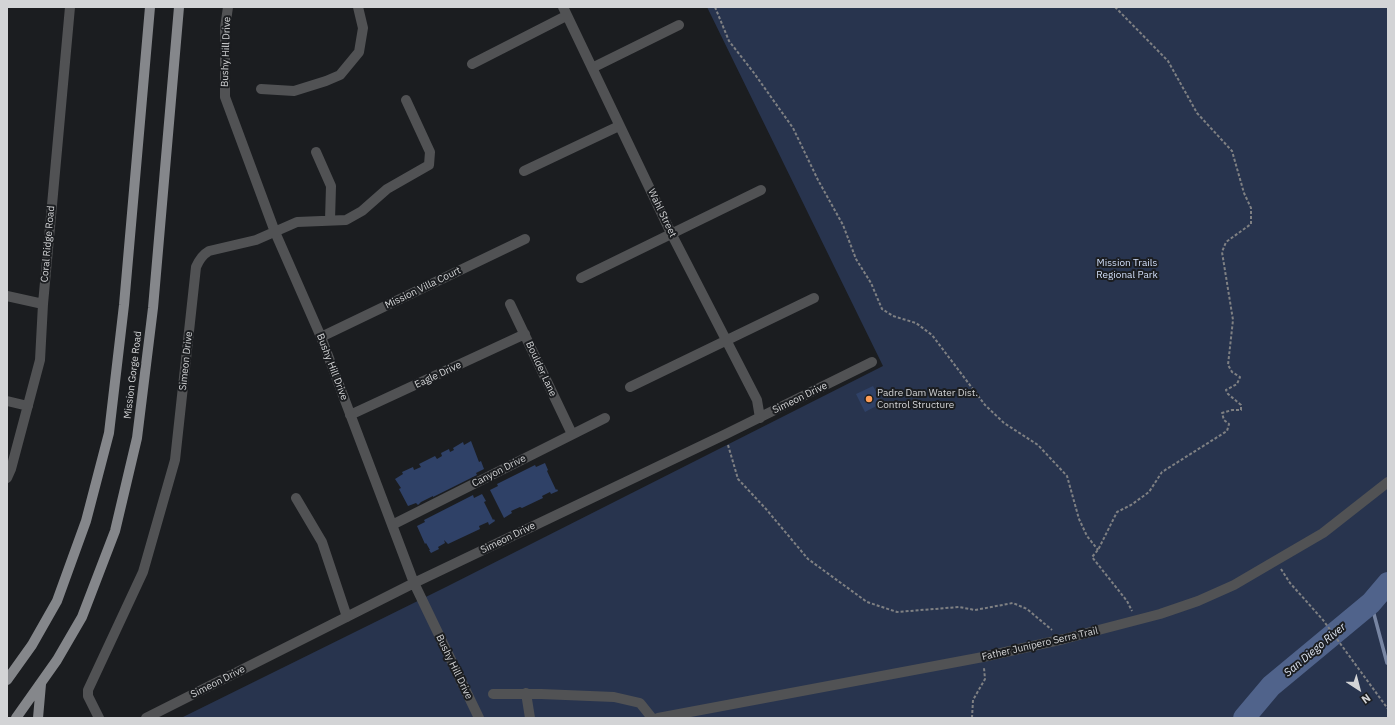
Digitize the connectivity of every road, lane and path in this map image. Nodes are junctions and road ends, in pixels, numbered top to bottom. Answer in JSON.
{"nodes":[{"id":1,"x":70,"y":7,"type":"edge"},
{"id":2,"x":150,"y":7,"type":"edge"},
{"id":3,"x":179,"y":7,"type":"edge"},
{"id":4,"x":228,"y":7,"type":"edge"},
{"id":5,"x":358,"y":7,"type":"edge"},
{"id":6,"x":715,"y":7,"type":"edge"},
{"id":7,"x":1115,"y":7,"type":"edge"},
{"id":8,"x":565,"y":11,"type":"edge"},
{"id":9,"x":679,"y":25,"type":"dead end"},
{"id":10,"x":472,"y":64,"type":"dead end"},
{"id":11,"x":592,"y":68,"type":"junction"},
{"id":12,"x":261,"y":89,"type":"dead end"},
{"id":13,"x":406,"y":100,"type":"dead end"},
{"id":14,"x":619,"y":126,"type":"junction"},
{"id":15,"x":316,"y":152,"type":"dead end"},
{"id":16,"x":524,"y":171,"type":"dead end"},
{"id":17,"x":761,"y":190,"type":"dead end"},
{"id":18,"x":330,"y":220,"type":"junction"},
{"id":19,"x":275,"y":232,"type":"junction"},
{"id":20,"x":671,"y":233,"type":"junction"},
{"id":21,"x":525,"y":238,"type":"dead end"},
{"id":22,"x":581,"y":278,"type":"dead end"},
{"id":23,"x":7,"y":296,"type":"edge"},
{"id":24,"x":814,"y":298,"type":"dead end"},
{"id":25,"x":43,"y":304,"type":"junction"},
{"id":26,"x":510,"y":304,"type":"dead end"},
{"id":27,"x":524,"y":334,"type":"junction"},
{"id":28,"x":321,"y":337,"type":"junction"},
{"id":29,"x":727,"y":340,"type":"junction"},
{"id":30,"x":872,"y":362,"type":"dead end"},
{"id":31,"x":630,"y":387,"type":"dead end"},
{"id":32,"x":7,"y":401,"type":"edge"},
{"id":33,"x":28,"y":406,"type":"junction"},
{"id":34,"x":350,"y":415,"type":"junction"},
{"id":35,"x":605,"y":418,"type":"dead end"},
{"id":36,"x":760,"y":418,"type":"junction"},
{"id":37,"x":572,"y":434,"type":"junction"},
{"id":38,"x":726,"y":434,"type":"junction"},
{"id":39,"x":7,"y":478,"type":"edge"},
{"id":40,"x":1388,"y":482,"type":"edge"},
{"id":41,"x":296,"y":498,"type":"dead end"},
{"id":42,"x":392,"y":525,"type":"junction"},
{"id":43,"x":1098,"y":550,"type":"junction"},
{"id":44,"x":1275,"y":561,"type":"junction"},
{"id":45,"x":414,"y":583,"type":"junction"},
{"id":46,"x":347,"y":617,"type":"junction"},
{"id":47,"x":1137,"y":621,"type":"junction"},
{"id":48,"x":1064,"y":639,"type":"junction"},
{"id":49,"x":983,"y":657,"type":"junction"},
{"id":50,"x":7,"y":680,"type":"edge"},
{"id":51,"x":41,"y":684,"type":"junction"},
{"id":52,"x":526,"y":693,"type":"junction"},
{"id":53,"x":493,"y":694,"type":"dead end"},
{"id":54,"x":1388,"y":710,"type":"edge"},
{"id":55,"x":16,"y":718,"type":"edge"},
{"id":56,"x":38,"y":718,"type":"edge"},
{"id":57,"x":99,"y":718,"type":"edge"},
{"id":58,"x":146,"y":718,"type":"edge"},
{"id":59,"x":479,"y":718,"type":"edge"},
{"id":60,"x":530,"y":718,"type":"edge"},
{"id":61,"x":652,"y":718,"type":"edge"},
{"id":62,"x":658,"y":718,"type":"edge"},
{"id":63,"x":972,"y":718,"type":"edge"}],
"edges":[{"from":1,"to":25,"type":"street","name":"Coral Ridge Road"},
{"from":2,"to":50,"type":"main road","name":"Mission Gorge Road"},
{"from":3,"to":51,"type":"main road","name":"Mission Gorge Road"},
{"from":4,"to":19,"type":"street","name":"Bushy Hill Drive"},
{"from":5,"to":12,"type":"street"},
{"from":6,"to":43,"type":"path"},
{"from":7,"to":43,"type":"path"},
{"from":8,"to":10,"type":"street"},
{"from":8,"to":11,"type":"street","name":"Wahl Street"},
{"from":9,"to":11,"type":"street"},
{"from":11,"to":14,"type":"street","name":"Wahl Street"},
{"from":13,"to":18,"type":"street","name":"Simeon Drive"},
{"from":14,"to":16,"type":"street"},
{"from":14,"to":20,"type":"street","name":"Wahl Street"},
{"from":15,"to":18,"type":"street"},
{"from":17,"to":20,"type":"street"},
{"from":18,"to":19,"type":"street","name":"Simeon Drive"},
{"from":19,"to":28,"type":"street","name":"Bushy Hill Drive"},
{"from":19,"to":57,"type":"street","name":"Simeon Drive"},
{"from":20,"to":22,"type":"street"},
{"from":20,"to":29,"type":"street","name":"Wahl Street"},
{"from":21,"to":28,"type":"street","name":"Mission Villa Court"},
{"from":23,"to":25,"type":"street"},
{"from":24,"to":29,"type":"street"},
{"from":25,"to":33,"type":"street","name":"Coral Ridge Road"},
{"from":26,"to":27,"type":"street","name":"Boulder Lane"},
{"from":27,"to":34,"type":"street","name":"Eagle Drive"},
{"from":27,"to":37,"type":"street","name":"Boulder Lane"},
{"from":28,"to":34,"type":"street","name":"Bushy Hill Drive"},
{"from":29,"to":31,"type":"street"},
{"from":29,"to":36,"type":"street","name":"Wahl Street"},
{"from":30,"to":36,"type":"street","name":"Simeon Drive"},
{"from":32,"to":33,"type":"street"},
{"from":33,"to":39,"type":"street","name":"Coral Ridge Road"},
{"from":34,"to":42,"type":"street","name":"Bushy Hill Drive"},
{"from":35,"to":37,"type":"street","name":"Canyon Drive"},
{"from":36,"to":38,"type":"street","name":"Simeon Drive"},
{"from":37,"to":42,"type":"street","name":"Canyon Drive"},
{"from":38,"to":45,"type":"street","name":"Simeon Drive"},
{"from":38,"to":48,"type":"path"},
{"from":40,"to":44,"type":"street","name":"Father Junipero Serra Trail"},
{"from":41,"to":46,"type":"street"},
{"from":42,"to":45,"type":"street","name":"Bushy Hill Drive"},
{"from":43,"to":47,"type":"path"},
{"from":44,"to":47,"type":"street","name":"Father Junipero Serra Trail"},
{"from":44,"to":54,"type":"path"},
{"from":45,"to":46,"type":"street","name":"Simeon Drive"},
{"from":45,"to":59,"type":"street","name":"Bushy Hill Drive"},
{"from":46,"to":58,"type":"street","name":"Simeon Drive"},
{"from":47,"to":48,"type":"street","name":"Father Junipero Serra Trail"},
{"from":48,"to":49,"type":"street","name":"Father Junipero Serra Trail"},
{"from":49,"to":62,"type":"street","name":"Father Junipero Serra Trail"},
{"from":49,"to":63,"type":"path"},
{"from":51,"to":55,"type":"main road","name":"Mission Gorge Road"},
{"from":51,"to":56,"type":"main road"},
{"from":52,"to":53,"type":"street"},
{"from":52,"to":60,"type":"street"},
{"from":52,"to":61,"type":"street"}]}
